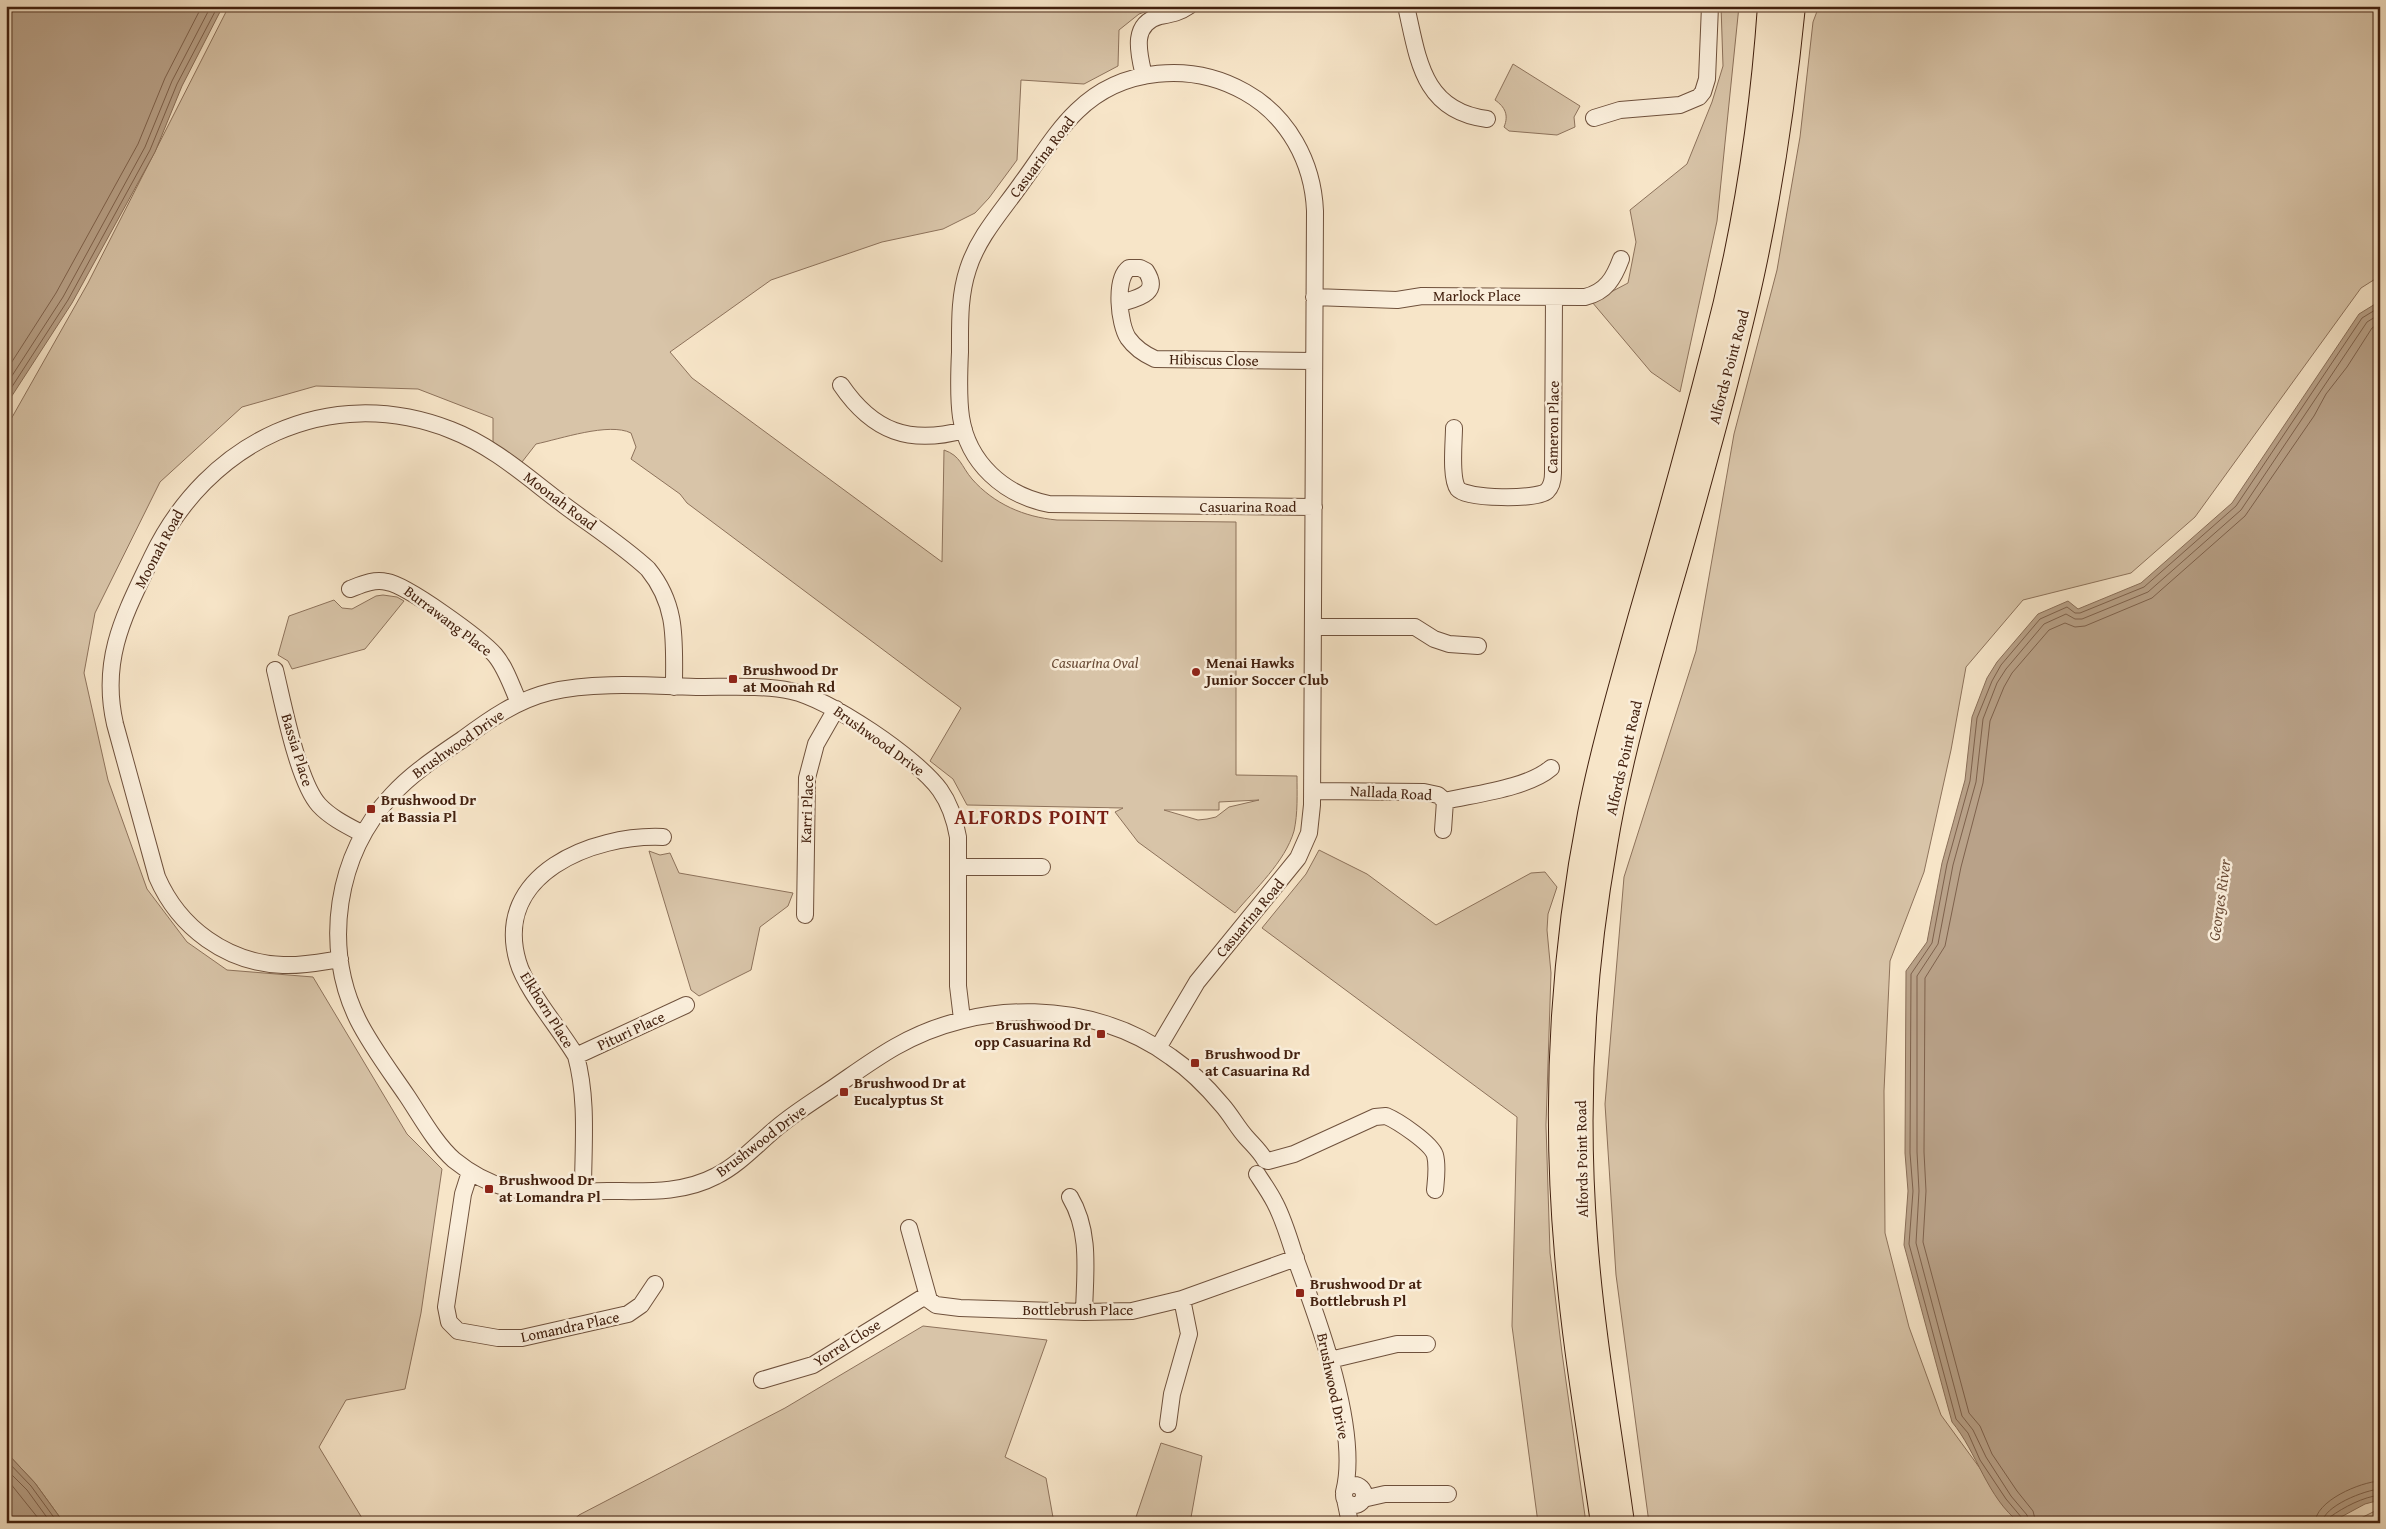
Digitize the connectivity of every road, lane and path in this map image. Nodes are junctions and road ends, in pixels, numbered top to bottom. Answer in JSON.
{"nodes":[{"id":1,"x":1189,"y":6,"type":"edge"},
{"id":2,"x":1406,"y":6,"type":"edge"},
{"id":3,"x":1710,"y":6,"type":"edge"},
{"id":4,"x":1770,"y":6,"type":"edge"},
{"id":5,"x":1793,"y":6,"type":"edge"},
{"id":6,"x":1144,"y":76,"type":"junction"},
{"id":7,"x":1487,"y":118,"type":"dead end"},
{"id":8,"x":1594,"y":118,"type":"dead end"},
{"id":9,"x":1620,"y":259,"type":"dead end"},
{"id":10,"x":1314,"y":297,"type":"junction"},
{"id":11,"x":1554,"y":297,"type":"junction"},
{"id":12,"x":1121,"y":303,"type":"dead end"},
{"id":13,"x":1314,"y":361,"type":"junction"},
{"id":14,"x":841,"y":385,"type":"dead end"},
{"id":15,"x":1454,"y":428,"type":"dead end"},
{"id":16,"x":964,"y":430,"type":"junction"},
{"id":17,"x":1314,"y":508,"type":"junction"},
{"id":18,"x":350,"y":589,"type":"dead end"},
{"id":19,"x":1313,"y":626,"type":"junction"},
{"id":20,"x":1478,"y":646,"type":"dead end"},
{"id":21,"x":275,"y":670,"type":"dead end"},
{"id":22,"x":674,"y":687,"type":"junction"},
{"id":23,"x":519,"y":703,"type":"junction"},
{"id":24,"x":836,"y":708,"type":"junction"},
{"id":25,"x":1551,"y":768,"type":"dead end"},
{"id":26,"x":1312,"y":791,"type":"junction"},
{"id":27,"x":1445,"y":801,"type":"junction"},
{"id":28,"x":1443,"y":830,"type":"dead end"},
{"id":29,"x":363,"y":834,"type":"junction"},
{"id":30,"x":662,"y":837,"type":"dead end"},
{"id":31,"x":959,"y":867,"type":"junction"},
{"id":32,"x":1042,"y":867,"type":"dead end"},
{"id":33,"x":805,"y":915,"type":"dead end"},
{"id":34,"x":340,"y":959,"type":"junction"},
{"id":35,"x":686,"y":1005,"type":"dead end"},
{"id":36,"x":962,"y":1019,"type":"junction"},
{"id":37,"x":1158,"y":1048,"type":"junction"},
{"id":38,"x":576,"y":1056,"type":"junction"},
{"id":39,"x":1265,"y":1167,"type":"junction"},
{"id":40,"x":470,"y":1172,"type":"junction"},
{"id":41,"x":1435,"y":1190,"type":"dead end"},
{"id":42,"x":583,"y":1191,"type":"junction"},
{"id":43,"x":1070,"y":1197,"type":"dead end"},
{"id":44,"x":909,"y":1228,"type":"dead end"},
{"id":45,"x":1296,"y":1258,"type":"junction"},
{"id":46,"x":655,"y":1284,"type":"dead end"},
{"id":47,"x":927,"y":1295,"type":"junction"},
{"id":48,"x":1182,"y":1299,"type":"junction"},
{"id":49,"x":1084,"y":1312,"type":"junction"},
{"id":50,"x":1427,"y":1344,"type":"dead end"},
{"id":51,"x":1330,"y":1360,"type":"junction"},
{"id":52,"x":762,"y":1380,"type":"dead end"},
{"id":53,"x":1168,"y":1424,"type":"dead end"},
{"id":54,"x":1448,"y":1494,"type":"dead end"},
{"id":55,"x":1355,"y":1495,"type":"junction"},
{"id":56,"x":1350,"y":1523,"type":"edge"},
{"id":57,"x":1354,"y":1523,"type":"edge"},
{"id":58,"x":1603,"y":1523,"type":"edge"},
{"id":59,"x":1622,"y":1523,"type":"edge"}],
"edges":[{"from":1,"to":6,"type":"street"},
{"from":2,"to":7,"type":"street"},
{"from":3,"to":8,"type":"street"},
{"from":4,"to":58,"type":"highway","name":"Alfords Point Road"},
{"from":5,"to":59,"type":"highway","name":"Alfords Point Road"},
{"from":6,"to":10,"type":"street","name":"Casuarina Road"},
{"from":6,"to":16,"type":"street","name":"Casuarina Road"},
{"from":9,"to":11,"type":"street","name":"Marlock Place"},
{"from":10,"to":11,"type":"street","name":"Marlock Place"},
{"from":10,"to":13,"type":"street","name":"Casuarina Road"},
{"from":11,"to":15,"type":"street","name":"Cameron Place"},
{"from":12,"to":13,"type":"street","name":"Hibiscus Close"},
{"from":13,"to":17,"type":"street","name":"Casuarina Road"},
{"from":14,"to":16,"type":"street"},
{"from":16,"to":17,"type":"street","name":"Casuarina Road"},
{"from":17,"to":19,"type":"street","name":"Casuarina Road"},
{"from":18,"to":23,"type":"street","name":"Burrawang Place"},
{"from":19,"to":20,"type":"street"},
{"from":19,"to":26,"type":"street","name":"Casuarina Road"},
{"from":21,"to":29,"type":"street","name":"Bassia Place"},
{"from":22,"to":23,"type":"street","name":"Brushwood Drive"},
{"from":22,"to":24,"type":"street","name":"Brushwood Drive"},
{"from":22,"to":34,"type":"street","name":"Moonah Road"},
{"from":23,"to":29,"type":"street","name":"Brushwood Drive"},
{"from":24,"to":31,"type":"street","name":"Brushwood Drive"},
{"from":24,"to":33,"type":"street","name":"Karri Place"},
{"from":25,"to":27,"type":"street","name":"Nallada Road"},
{"from":26,"to":27,"type":"street","name":"Nallada Road"},
{"from":26,"to":37,"type":"street","name":"Casuarina Road"},
{"from":27,"to":28,"type":"street"},
{"from":29,"to":34,"type":"street","name":"Brushwood Drive"},
{"from":30,"to":38,"type":"street","name":"Elkhorn Place"},
{"from":31,"to":32,"type":"street"},
{"from":31,"to":36,"type":"street","name":"Brushwood Drive"},
{"from":34,"to":40,"type":"street","name":"Brushwood Drive"},
{"from":35,"to":38,"type":"street","name":"Pituri Place"},
{"from":36,"to":37,"type":"street","name":"Brushwood Drive"},
{"from":36,"to":42,"type":"street","name":"Brushwood Drive"},
{"from":37,"to":39,"type":"street","name":"Brushwood Drive"},
{"from":38,"to":42,"type":"street","name":"Elkhorn Place"},
{"from":39,"to":41,"type":"street"},
{"from":39,"to":45,"type":"street","name":"Brushwood Drive"},
{"from":40,"to":42,"type":"street","name":"Brushwood Drive"},
{"from":40,"to":46,"type":"street","name":"Lomandra Place"},
{"from":43,"to":49,"type":"street"},
{"from":44,"to":47,"type":"street"},
{"from":45,"to":48,"type":"street","name":"Bottlebrush Place"},
{"from":45,"to":51,"type":"street","name":"Brushwood Drive"},
{"from":47,"to":49,"type":"street","name":"Bottlebrush Place"},
{"from":47,"to":52,"type":"street","name":"Yorrel Close"},
{"from":48,"to":49,"type":"street","name":"Bottlebrush Place"},
{"from":48,"to":53,"type":"street"},
{"from":50,"to":51,"type":"street"},
{"from":51,"to":55,"type":"street","name":"Brushwood Drive"},
{"from":54,"to":55,"type":"street"},
{"from":55,"to":56,"type":"street","name":"Brushwood Drive"},
{"from":55,"to":57,"type":"street","name":"Brushwood Drive"}]}
